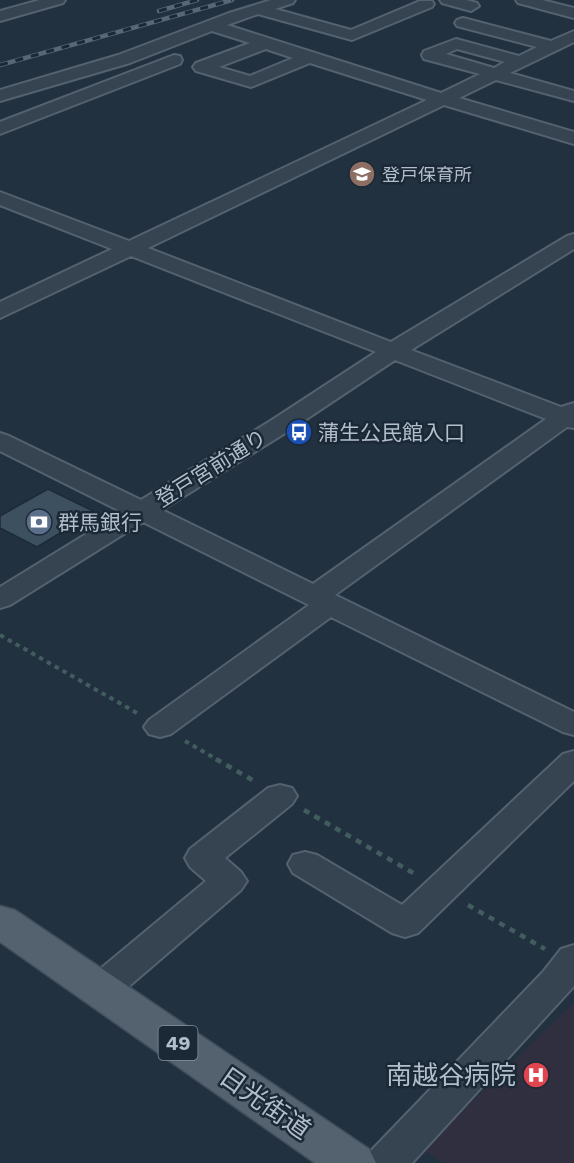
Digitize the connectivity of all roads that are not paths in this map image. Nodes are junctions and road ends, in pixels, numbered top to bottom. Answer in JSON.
{"nodes":[{"id":1,"x":57,"y":0,"type":"edge"},
{"id":2,"x":287,"y":0,"type":"edge"},
{"id":3,"x":448,"y":0,"type":"edge"},
{"id":4,"x":524,"y":0,"type":"edge"},
{"id":5,"x":426,"y":4,"type":"dead end"},
{"id":6,"x":471,"y":6,"type":"dead end"},
{"id":7,"x":257,"y":9,"type":"junction"},
{"id":8,"x":574,"y":13,"type":"edge"},
{"id":9,"x":0,"y":15,"type":"edge"},
{"id":10,"x":463,"y":23,"type":"dead end"},
{"id":11,"x":211,"y":25,"type":"junction"},
{"id":12,"x":552,"y":26,"type":"dead end"},
{"id":13,"x":241,"y":34,"type":"junction"},
{"id":14,"x":574,"y":34,"type":"edge"},
{"id":15,"x":266,"y":43,"type":"junction"},
{"id":16,"x":552,"y":46,"type":"junction"},
{"id":17,"x":310,"y":57,"type":"junction"},
{"id":18,"x":520,"y":61,"type":"junction"},
{"id":19,"x":495,"y":74,"type":"junction"},
{"id":20,"x":0,"y":96,"type":"edge"},
{"id":21,"x":574,"y":96,"type":"edge"},
{"id":22,"x":441,"y":99,"type":"junction"},
{"id":23,"x":0,"y":128,"type":"edge"},
{"id":24,"x":574,"y":138,"type":"edge"},
{"id":25,"x":0,"y":198,"type":"edge"},
{"id":26,"x":574,"y":240,"type":"edge"},
{"id":27,"x":130,"y":249,"type":"junction"},
{"id":28,"x":0,"y":311,"type":"edge"},
{"id":29,"x":393,"y":351,"type":"junction"},
{"id":30,"x":571,"y":416,"type":"edge"},
{"id":31,"x":0,"y":441,"type":"edge"},
{"id":32,"x":141,"y":512,"type":"junction"},
{"id":33,"x":0,"y":599,"type":"edge"},
{"id":34,"x":323,"y":600,"type":"junction"},
{"id":35,"x":574,"y":725,"type":"edge"},
{"id":36,"x":160,"y":727,"type":"dead end"},
{"id":37,"x":574,"y":762,"type":"edge"},
{"id":38,"x":280,"y":796,"type":"dead end"},
{"id":39,"x":305,"y":864,"type":"dead end"},
{"id":40,"x":1,"y":924,"type":"edge"},
{"id":41,"x":574,"y":959,"type":"edge"},
{"id":42,"x":100,"y":990,"type":"junction"},
{"id":43,"x":352,"y":1163,"type":"edge"},
{"id":44,"x":386,"y":1163,"type":"edge"}],
"edges":[{"from":1,"to":9,"type":"street"},
{"from":2,"to":7,"type":"street"},
{"from":3,"to":6,"type":"street"},
{"from":4,"to":8,"type":"street"},
{"from":5,"to":7,"type":"street"},
{"from":7,"to":11,"type":"street"},
{"from":10,"to":16,"type":"street"},
{"from":11,"to":13,"type":"street"},
{"from":11,"to":20,"type":"street"},
{"from":12,"to":14,"type":"street"},
{"from":13,"to":15,"type":"street"},
{"from":13,"to":23,"type":"street"},
{"from":14,"to":16,"type":"street"},
{"from":15,"to":17,"type":"street"},
{"from":15,"to":17,"type":"street"},
{"from":16,"to":18,"type":"street"},
{"from":17,"to":22,"type":"street"},
{"from":18,"to":19,"type":"street"},
{"from":18,"to":19,"type":"street"},
{"from":19,"to":21,"type":"street"},
{"from":19,"to":22,"type":"street"},
{"from":22,"to":24,"type":"street"},
{"from":22,"to":27,"type":"street"},
{"from":25,"to":27,"type":"street"},
{"from":26,"to":29,"type":"street","name":"登戸宮前通り"},
{"from":27,"to":28,"type":"street"},
{"from":27,"to":29,"type":"street"},
{"from":29,"to":30,"type":"street"},
{"from":29,"to":32,"type":"street","name":"登戸宮前通り"},
{"from":30,"to":34,"type":"street"},
{"from":31,"to":32,"type":"street"},
{"from":32,"to":33,"type":"street","name":"登戸宮前通り"},
{"from":32,"to":34,"type":"street"},
{"from":34,"to":35,"type":"street"},
{"from":34,"to":36,"type":"street"},
{"from":37,"to":39,"type":"street"},
{"from":38,"to":42,"type":"street"},
{"from":40,"to":42,"type":"main road","name":"日光街道","number":"49"},
{"from":41,"to":44,"type":"street"},
{"from":42,"to":43,"type":"main road","name":"日光街道","number":"49"}]}
